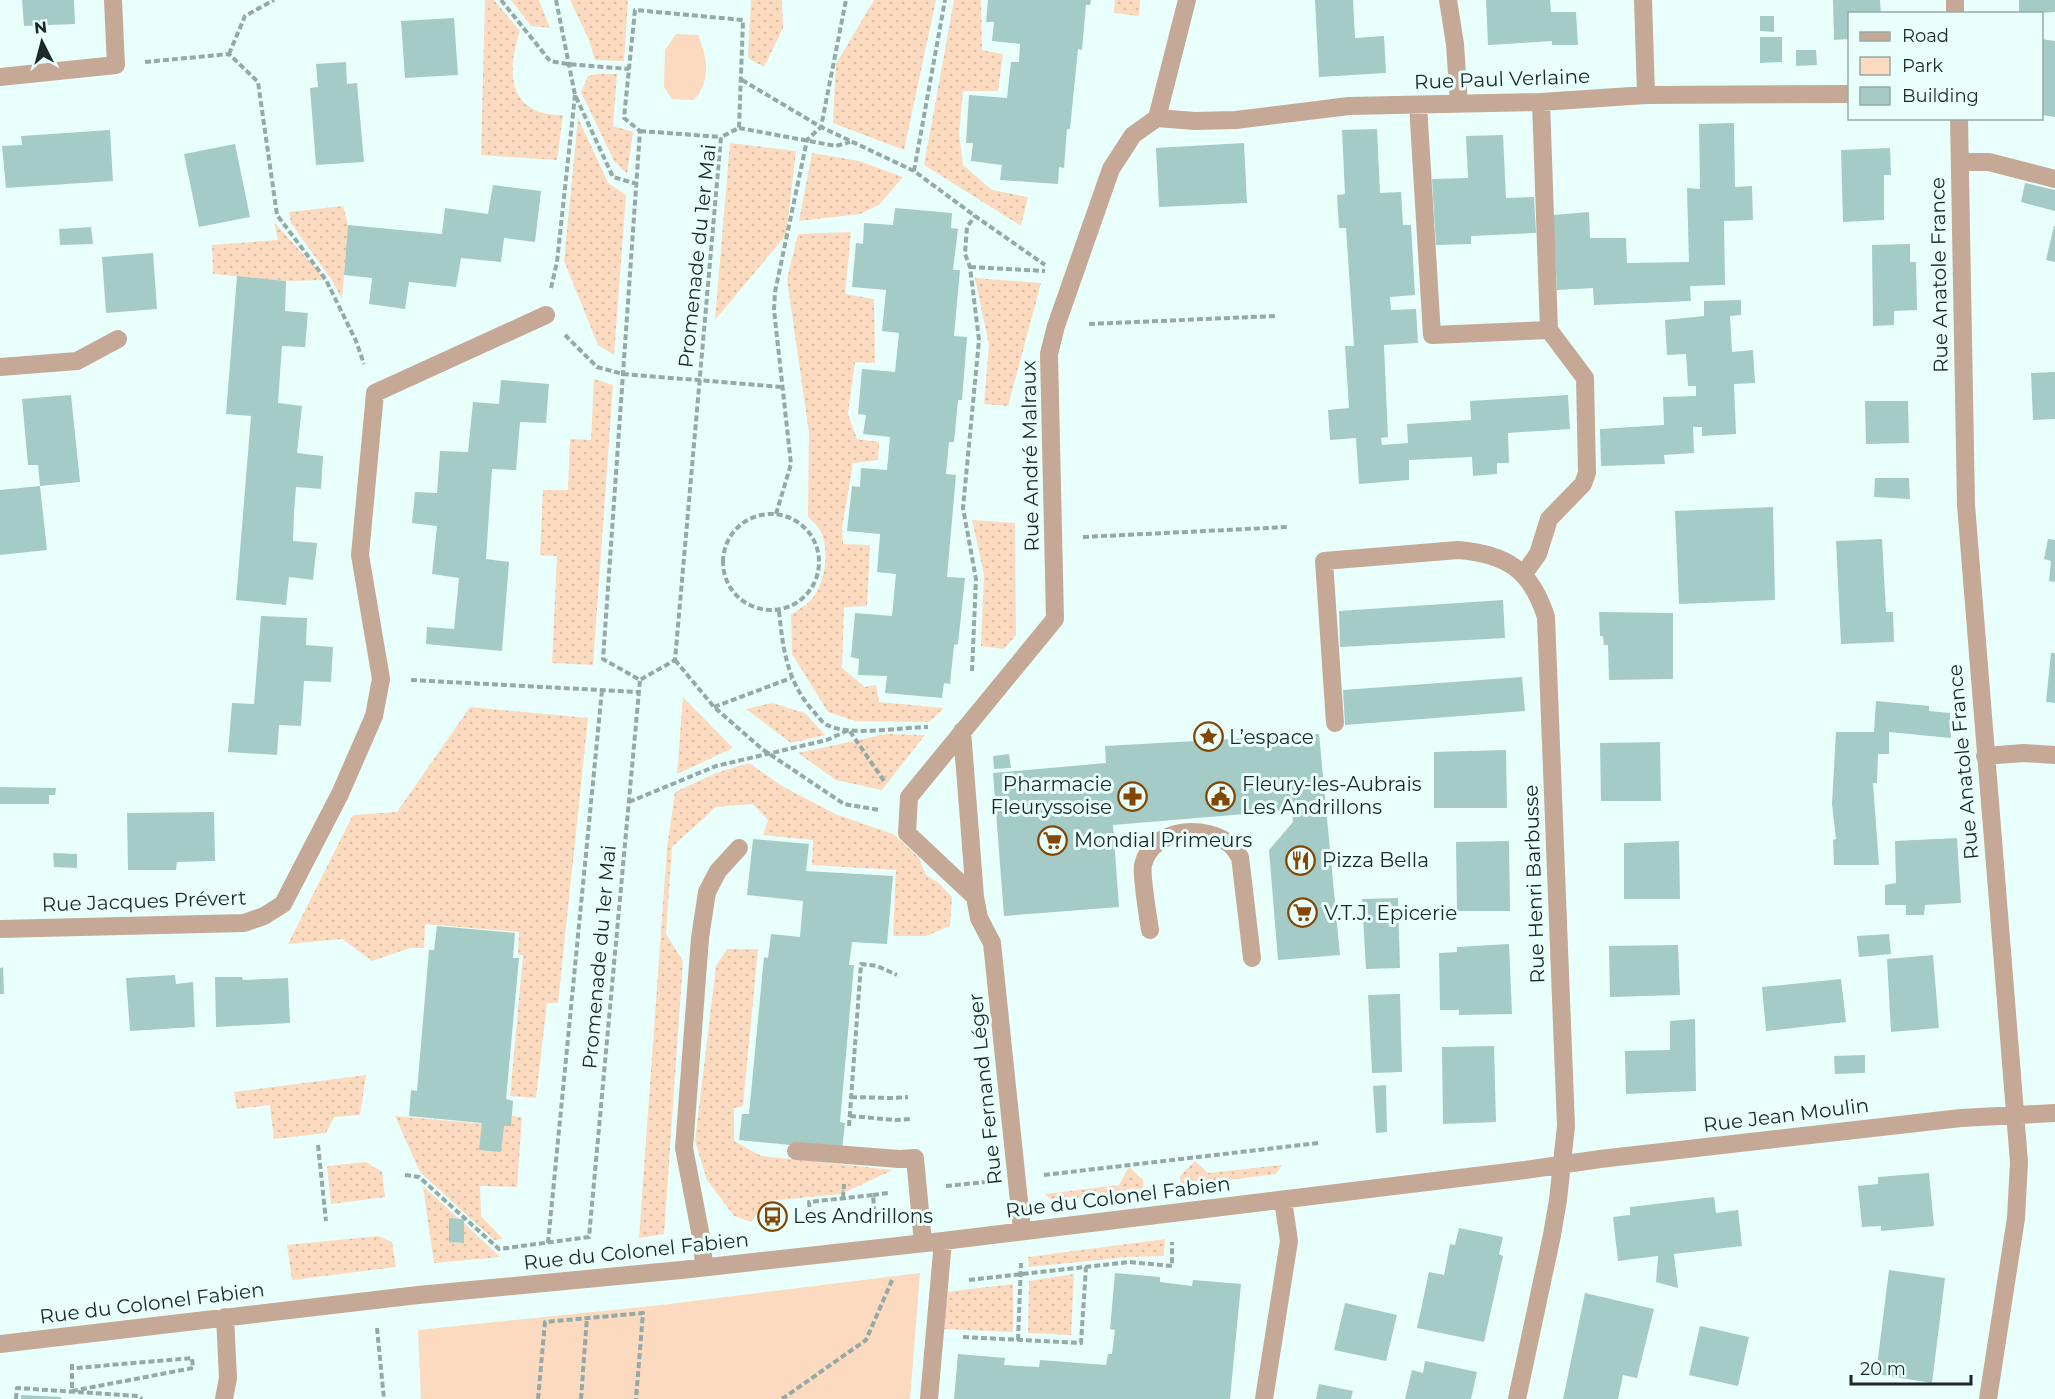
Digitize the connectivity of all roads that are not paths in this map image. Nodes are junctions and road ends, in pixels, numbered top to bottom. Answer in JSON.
{"nodes":[{"id":1,"x":113,"y":0,"type":"edge"},
{"id":2,"x":1187,"y":0,"type":"edge"},
{"id":3,"x":1448,"y":0,"type":"edge"},
{"id":4,"x":1642,"y":0,"type":"edge"},
{"id":5,"x":0,"y":77,"type":"edge"},
{"id":6,"x":1848,"y":94,"type":"edge"},
{"id":7,"x":1646,"y":95,"type":"junction"},
{"id":8,"x":1540,"y":102,"type":"junction"},
{"id":9,"x":1459,"y":104,"type":"junction"},
{"id":10,"x":1418,"y":105,"type":"junction"},
{"id":11,"x":1157,"y":118,"type":"junction"},
{"id":12,"x":1959,"y":120,"type":"edge"},
{"id":13,"x":1960,"y":162,"type":"junction"},
{"id":14,"x":2055,"y":179,"type":"edge"},
{"id":15,"x":546,"y":315,"type":"road end"},
{"id":16,"x":1549,"y":330,"type":"junction"},
{"id":17,"x":118,"y":339,"type":"dead end"},
{"id":18,"x":0,"y":367,"type":"edge"},
{"id":19,"x":1524,"y":575,"type":"junction"},
{"id":20,"x":1335,"y":723,"type":"dead end"},
{"id":21,"x":964,"y":728,"type":"junction"},
{"id":22,"x":2055,"y":755,"type":"edge"},
{"id":23,"x":1985,"y":756,"type":"junction"},
{"id":24,"x":739,"y":848,"type":"dead end"},
{"id":25,"x":975,"y":897,"type":"junction"},
{"id":26,"x":0,"y":929,"type":"edge"},
{"id":27,"x":1150,"y":930,"type":"dead end"},
{"id":28,"x":1252,"y":958,"type":"dead end"},
{"id":29,"x":2055,"y":1113,"type":"edge"},
{"id":30,"x":2016,"y":1114,"type":"junction"},
{"id":31,"x":796,"y":1151,"type":"dead end"},
{"id":32,"x":1561,"y":1164,"type":"junction"},
{"id":33,"x":1283,"y":1200,"type":"junction"},
{"id":34,"x":1022,"y":1230,"type":"junction"},
{"id":35,"x":943,"y":1241,"type":"junction"},
{"id":36,"x":923,"y":1243,"type":"junction"},
{"id":37,"x":704,"y":1267,"type":"junction"},
{"id":38,"x":225,"y":1317,"type":"junction"},
{"id":39,"x":0,"y":1344,"type":"edge"},
{"id":40,"x":225,"y":1399,"type":"edge"},
{"id":41,"x":929,"y":1399,"type":"edge"},
{"id":42,"x":1264,"y":1399,"type":"edge"},
{"id":43,"x":1517,"y":1399,"type":"edge"},
{"id":44,"x":1988,"y":1399,"type":"edge"}],
"edges":[{"from":1,"to":5,"type":"street"},
{"from":2,"to":11,"type":"street"},
{"from":3,"to":9,"type":"street"},
{"from":4,"to":7,"type":"street"},
{"from":6,"to":7,"type":"street","name":"Rue Paul Verlaine"},
{"from":7,"to":8,"type":"street","name":"Rue Paul Verlaine"},
{"from":8,"to":9,"type":"street","name":"Rue Paul Verlaine"},
{"from":8,"to":16,"type":"street"},
{"from":9,"to":10,"type":"street","name":"Rue Paul Verlaine"},
{"from":10,"to":11,"type":"street","name":"Rue Paul Verlaine"},
{"from":10,"to":16,"type":"street"},
{"from":11,"to":21,"type":"street","name":"Rue André Malraux"},
{"from":12,"to":13,"type":"street","name":"Rue Anatole France"},
{"from":13,"to":14,"type":"street"},
{"from":13,"to":23,"type":"street","name":"Rue Anatole France"},
{"from":15,"to":26,"type":"street","name":"Rue Jacques Prévert"},
{"from":16,"to":19,"type":"street"},
{"from":17,"to":18,"type":"street"},
{"from":19,"to":20,"type":"street","name":"Rue Henri Barbusse"},
{"from":19,"to":32,"type":"street","name":"Rue Henri Barbusse"},
{"from":21,"to":25,"type":"street"},
{"from":21,"to":25,"type":"street","name":"Rue André Malraux"},
{"from":22,"to":23,"type":"street"},
{"from":23,"to":30,"type":"street","name":"Rue Anatole France"},
{"from":24,"to":37,"type":"street"},
{"from":25,"to":34,"type":"street","name":"Rue Fernand Léger"},
{"from":27,"to":28,"type":"street"},
{"from":29,"to":30,"type":"street","name":"Rue Jean Moulin"},
{"from":30,"to":32,"type":"street","name":"Rue Jean Moulin"},
{"from":30,"to":44,"type":"street","name":"Rue Anatole France"},
{"from":31,"to":36,"type":"street"},
{"from":32,"to":33,"type":"street","name":"Rue du Colonel Fabien"},
{"from":32,"to":43,"type":"street","name":"Rue Henri Barbusse"},
{"from":33,"to":34,"type":"street","name":"Rue du Colonel Fabien"},
{"from":33,"to":42,"type":"street"},
{"from":34,"to":35,"type":"street","name":"Rue du Colonel Fabien"},
{"from":35,"to":36,"type":"street","name":"Rue du Colonel Fabien"},
{"from":35,"to":41,"type":"street"},
{"from":36,"to":37,"type":"street","name":"Rue du Colonel Fabien"},
{"from":37,"to":38,"type":"street","name":"Rue du Colonel Fabien"},
{"from":38,"to":39,"type":"street","name":"Rue du Colonel Fabien"},
{"from":38,"to":40,"type":"street"}]}
